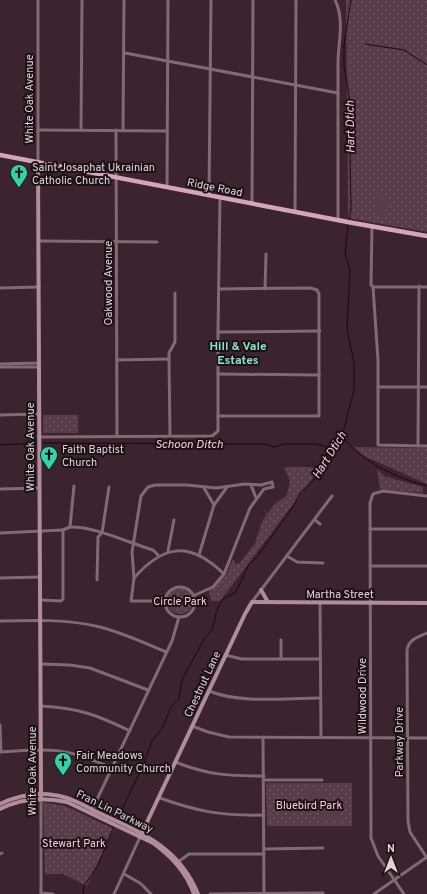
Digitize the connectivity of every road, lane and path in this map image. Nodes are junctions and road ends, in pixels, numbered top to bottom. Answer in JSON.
{"nodes":[{"id":1,"x":38,"y":0,"type":"edge"},
{"id":2,"x":82,"y":0,"type":"edge"},
{"id":3,"x":124,"y":0,"type":"edge"},
{"id":4,"x":168,"y":0,"type":"edge"},
{"id":5,"x":211,"y":0,"type":"edge"},
{"id":6,"x":253,"y":0,"type":"edge"},
{"id":7,"x":296,"y":0,"type":"edge"},
{"id":8,"x":335,"y":0,"type":"edge"},
{"id":9,"x":124,"y":54,"type":"junction"},
{"id":10,"x":168,"y":61,"type":"junction"},
{"id":11,"x":211,"y":70,"type":"junction"},
{"id":12,"x":253,"y":77,"type":"junction"},
{"id":13,"x":296,"y":85,"type":"junction"},
{"id":14,"x":338,"y":93,"type":"junction"},
{"id":15,"x":38,"y":130,"type":"junction"},
{"id":16,"x":81,"y":130,"type":"junction"},
{"id":17,"x":116,"y":130,"type":"junction"},
{"id":18,"x":123,"y":130,"type":"junction"},
{"id":19,"x":167,"y":131,"type":"junction"},
{"id":20,"x":0,"y":155,"type":"edge"},
{"id":21,"x":38,"y":162,"type":"junction"},
{"id":22,"x":116,"y":177,"type":"junction"},
{"id":23,"x":166,"y":187,"type":"junction"},
{"id":24,"x":209,"y":195,"type":"junction"},
{"id":25,"x":220,"y":197,"type":"junction"},
{"id":26,"x":252,"y":204,"type":"junction"},
{"id":27,"x":295,"y":212,"type":"junction"},
{"id":28,"x":338,"y":220,"type":"junction"},
{"id":29,"x":372,"y":226,"type":"junction"},
{"id":30,"x":427,"y":236,"type":"edge"},
{"id":31,"x":38,"y":241,"type":"junction"},
{"id":32,"x":117,"y":242,"type":"junction"},
{"id":33,"x":157,"y":242,"type":"dead end"},
{"id":34,"x":266,"y":254,"type":"dead end"},
{"id":35,"x":419,"y":286,"type":"junction"},
{"id":36,"x":39,"y":287,"type":"junction"},
{"id":37,"x":373,"y":287,"type":"junction"},
{"id":38,"x":427,"y":287,"type":"edge"},
{"id":39,"x":0,"y":288,"type":"edge"},
{"id":40,"x":219,"y":288,"type":"junction"},
{"id":41,"x":265,"y":289,"type":"junction"},
{"id":42,"x":175,"y":293,"type":"dead end"},
{"id":43,"x":320,"y":331,"type":"junction"},
{"id":44,"x":218,"y":332,"type":"junction"},
{"id":45,"x":169,"y":359,"type":"junction"},
{"id":46,"x":117,"y":360,"type":"junction"},
{"id":47,"x":0,"y":364,"type":"edge"},
{"id":48,"x":39,"y":365,"type":"junction"},
{"id":49,"x":0,"y":367,"type":"edge"},
{"id":50,"x":218,"y":374,"type":"junction"},
{"id":51,"x":319,"y":375,"type":"junction"},
{"id":52,"x":378,"y":387,"type":"junction"},
{"id":53,"x":418,"y":387,"type":"junction"},
{"id":54,"x":427,"y":387,"type":"edge"},
{"id":55,"x":39,"y":414,"type":"junction"},
{"id":56,"x":0,"y":415,"type":"edge"},
{"id":57,"x":218,"y":416,"type":"junction"},
{"id":58,"x":117,"y":436,"type":"junction"},
{"id":59,"x":170,"y":436,"type":"junction"},
{"id":60,"x":39,"y":437,"type":"junction"},
{"id":61,"x":418,"y":446,"type":"junction"},
{"id":62,"x":427,"y":446,"type":"edge"},
{"id":63,"x":251,"y":485,"type":"junction"},
{"id":64,"x":74,"y":486,"type":"dead end"},
{"id":65,"x":109,"y":487,"type":"dead end"},
{"id":66,"x":228,"y":487,"type":"junction"},
{"id":67,"x":39,"y":488,"type":"junction"},
{"id":68,"x":204,"y":488,"type":"junction"},
{"id":69,"x":0,"y":489,"type":"edge"},
{"id":70,"x":332,"y":496,"type":"dead end"},
{"id":71,"x":427,"y":496,"type":"edge"},
{"id":72,"x":256,"y":498,"type":"junction"},
{"id":73,"x":214,"y":505,"type":"junction"},
{"id":74,"x":174,"y":520,"type":"dead end"},
{"id":75,"x":315,"y":520,"type":"junction"},
{"id":76,"x":320,"y":524,"type":"dead end"},
{"id":77,"x":70,"y":527,"type":"junction"},
{"id":78,"x":370,"y":529,"type":"junction"},
{"id":79,"x":63,"y":530,"type":"junction"},
{"id":80,"x":427,"y":530,"type":"edge"},
{"id":81,"x":40,"y":532,"type":"junction"},
{"id":82,"x":0,"y":533,"type":"edge"},
{"id":83,"x":102,"y":533,"type":"junction"},
{"id":84,"x":133,"y":545,"type":"junction"},
{"id":85,"x":168,"y":551,"type":"junction"},
{"id":86,"x":199,"y":555,"type":"junction"},
{"id":87,"x":158,"y":556,"type":"junction"},
{"id":88,"x":287,"y":556,"type":"junction"},
{"id":89,"x":323,"y":563,"type":"dead end"},
{"id":90,"x":370,"y":566,"type":"junction"},
{"id":91,"x":427,"y":566,"type":"edge"},
{"id":92,"x":224,"y":574,"type":"junction"},
{"id":93,"x":40,"y":577,"type":"junction"},
{"id":94,"x":0,"y":578,"type":"edge"},
{"id":95,"x":134,"y":578,"type":"junction"},
{"id":96,"x":96,"y":580,"type":"dead end"},
{"id":97,"x":261,"y":590,"type":"junction"},
{"id":98,"x":195,"y":596,"type":"junction"},
{"id":99,"x":40,"y":600,"type":"junction"},
{"id":100,"x":165,"y":601,"type":"junction"},
{"id":101,"x":252,"y":602,"type":"junction"},
{"id":102,"x":268,"y":602,"type":"junction"},
{"id":103,"x":320,"y":602,"type":"junction"},
{"id":104,"x":370,"y":603,"type":"junction"},
{"id":105,"x":427,"y":603,"type":"edge"},
{"id":106,"x":179,"y":617,"type":"junction"},
{"id":107,"x":0,"y":621,"type":"edge"},
{"id":108,"x":40,"y":621,"type":"junction"},
{"id":109,"x":427,"y":633,"type":"edge"},
{"id":110,"x":281,"y":640,"type":"dead end"},
{"id":111,"x":166,"y":652,"type":"junction"},
{"id":112,"x":225,"y":655,"type":"junction"},
{"id":113,"x":281,"y":659,"type":"junction"},
{"id":114,"x":320,"y":659,"type":"junction"},
{"id":115,"x":41,"y":664,"type":"junction"},
{"id":116,"x":148,"y":690,"type":"junction"},
{"id":117,"x":208,"y":691,"type":"junction"},
{"id":118,"x":320,"y":698,"type":"junction"},
{"id":119,"x":41,"y":706,"type":"junction"},
{"id":120,"x":0,"y":725,"type":"edge"},
{"id":121,"x":192,"y":726,"type":"junction"},
{"id":122,"x":130,"y":730,"type":"junction"},
{"id":123,"x":263,"y":737,"type":"junction"},
{"id":124,"x":321,"y":737,"type":"junction"},
{"id":125,"x":371,"y":738,"type":"junction"},
{"id":126,"x":408,"y":738,"type":"junction"},
{"id":127,"x":427,"y":738,"type":"edge"},
{"id":128,"x":41,"y":749,"type":"junction"},
{"id":129,"x":1,"y":752,"type":"edge"},
{"id":130,"x":175,"y":762,"type":"junction"},
{"id":131,"x":111,"y":768,"type":"junction"},
{"id":132,"x":264,"y":776,"type":"junction"},
{"id":133,"x":264,"y":780,"type":"junction"},
{"id":134,"x":322,"y":780,"type":"dead end"},
{"id":135,"x":41,"y":796,"type":"junction"},
{"id":136,"x":160,"y":798,"type":"junction"},
{"id":137,"x":0,"y":804,"type":"edge"},
{"id":138,"x":0,"y":808,"type":"edge"},
{"id":139,"x":91,"y":811,"type":"junction"},
{"id":140,"x":264,"y":815,"type":"junction"},
{"id":141,"x":141,"y":835,"type":"junction"},
{"id":142,"x":323,"y":848,"type":"dead end"},
{"id":143,"x":264,"y":849,"type":"junction"},
{"id":144,"x":264,"y":854,"type":"junction"},
{"id":145,"x":427,"y":858,"type":"edge"},
{"id":146,"x":178,"y":862,"type":"junction"},
{"id":147,"x":124,"y":874,"type":"junction"},
{"id":148,"x":394,"y":880,"type":"junction"},
{"id":149,"x":264,"y":893,"type":"edge"},
{"id":150,"x":323,"y":893,"type":"dead end"},
{"id":151,"x":41,"y":894,"type":"edge"},
{"id":152,"x":53,"y":894,"type":"edge"},
{"id":153,"x":114,"y":894,"type":"edge"},
{"id":154,"x":151,"y":894,"type":"edge"},
{"id":155,"x":194,"y":894,"type":"edge"},
{"id":156,"x":198,"y":894,"type":"edge"},
{"id":157,"x":210,"y":894,"type":"edge"},
{"id":158,"x":374,"y":894,"type":"edge"},
{"id":159,"x":404,"y":894,"type":"edge"}],
"edges":[{"from":1,"to":15,"type":"street","name":"White Oak Avenue"},
{"from":2,"to":16,"type":"street"},
{"from":3,"to":9,"type":"street"},
{"from":4,"to":10,"type":"street"},
{"from":5,"to":11,"type":"street"},
{"from":6,"to":12,"type":"street"},
{"from":7,"to":13,"type":"street"},
{"from":8,"to":14,"type":"street"},
{"from":9,"to":10,"type":"street"},
{"from":9,"to":18,"type":"street"},
{"from":10,"to":11,"type":"street"},
{"from":10,"to":19,"type":"street"},
{"from":11,"to":12,"type":"street"},
{"from":11,"to":24,"type":"street"},
{"from":12,"to":13,"type":"street"},
{"from":12,"to":26,"type":"street"},
{"from":13,"to":14,"type":"street"},
{"from":13,"to":27,"type":"street"},
{"from":14,"to":28,"type":"street"},
{"from":15,"to":16,"type":"street"},
{"from":15,"to":21,"type":"street","name":"White Oak Avenue"},
{"from":16,"to":17,"type":"street"},
{"from":17,"to":18,"type":"street"},
{"from":17,"to":22,"type":"street","name":"Oakwood Avenue"},
{"from":18,"to":19,"type":"street"},
{"from":19,"to":23,"type":"street"},
{"from":20,"to":21,"type":"main road","name":"Ridge Road"},
{"from":21,"to":22,"type":"main road","name":"Ridge Road"},
{"from":21,"to":31,"type":"street","name":"White Oak Avenue"},
{"from":22,"to":23,"type":"main road","name":"Ridge Road"},
{"from":22,"to":32,"type":"street","name":"Oakwood Avenue"},
{"from":23,"to":24,"type":"main road","name":"Ridge Road"},
{"from":24,"to":25,"type":"main road","name":"Ridge Road"},
{"from":25,"to":26,"type":"main road","name":"Ridge Road"},
{"from":25,"to":40,"type":"street"},
{"from":26,"to":27,"type":"main road","name":"Ridge Road"},
{"from":27,"to":28,"type":"main road","name":"Ridge Road"},
{"from":28,"to":29,"type":"main road","name":"Ridge Road"},
{"from":29,"to":30,"type":"main road","name":"Ridge Road"},
{"from":29,"to":37,"type":"street"},
{"from":31,"to":32,"type":"street"},
{"from":31,"to":36,"type":"street","name":"White Oak Avenue"},
{"from":32,"to":33,"type":"street"},
{"from":32,"to":46,"type":"street","name":"Oakwood Avenue"},
{"from":34,"to":41,"type":"street"},
{"from":35,"to":37,"type":"street"},
{"from":35,"to":38,"type":"street"},
{"from":35,"to":53,"type":"street"},
{"from":36,"to":39,"type":"street"},
{"from":36,"to":48,"type":"street","name":"White Oak Avenue"},
{"from":37,"to":52,"type":"street"},
{"from":40,"to":41,"type":"street"},
{"from":40,"to":44,"type":"street"},
{"from":41,"to":43,"type":"street"},
{"from":42,"to":45,"type":"street"},
{"from":43,"to":44,"type":"street"},
{"from":43,"to":51,"type":"street"},
{"from":44,"to":50,"type":"street"},
{"from":45,"to":46,"type":"street"},
{"from":45,"to":59,"type":"street"},
{"from":46,"to":58,"type":"street","name":"Oakwood Avenue"},
{"from":47,"to":48,"type":"street"},
{"from":48,"to":49,"type":"street"},
{"from":48,"to":55,"type":"street","name":"White Oak Avenue"},
{"from":50,"to":51,"type":"street"},
{"from":50,"to":57,"type":"street"},
{"from":51,"to":57,"type":"street"},
{"from":52,"to":53,"type":"street"},
{"from":52,"to":61,"type":"street"},
{"from":53,"to":54,"type":"street"},
{"from":53,"to":61,"type":"street"},
{"from":55,"to":56,"type":"street"},
{"from":55,"to":60,"type":"street","name":"White Oak Avenue"},
{"from":57,"to":59,"type":"street"},
{"from":58,"to":59,"type":"street"},
{"from":58,"to":60,"type":"street"},
{"from":60,"to":67,"type":"street","name":"White Oak Avenue"},
{"from":61,"to":62,"type":"street"},
{"from":63,"to":66,"type":"street"},
{"from":63,"to":72,"type":"street"},
{"from":63,"to":72,"type":"street"},
{"from":64,"to":77,"type":"street"},
{"from":65,"to":83,"type":"street"},
{"from":66,"to":68,"type":"street"},
{"from":66,"to":73,"type":"street"},
{"from":67,"to":69,"type":"street"},
{"from":67,"to":81,"type":"street","name":"White Oak Avenue"},
{"from":68,"to":73,"type":"street"},
{"from":68,"to":84,"type":"street"},
{"from":70,"to":75,"type":"street","name":"Chestnut Lane"},
{"from":71,"to":78,"type":"street","name":"Wildwood Drive"},
{"from":72,"to":92,"type":"street"},
{"from":73,"to":86,"type":"street"},
{"from":74,"to":85,"type":"street"},
{"from":75,"to":76,"type":"street"},
{"from":75,"to":88,"type":"street","name":"Chestnut Lane"},
{"from":77,"to":79,"type":"street"},
{"from":77,"to":83,"type":"street"},
{"from":78,"to":80,"type":"street"},
{"from":78,"to":90,"type":"street","name":"Wildwood Drive"},
{"from":79,"to":81,"type":"street"},
{"from":79,"to":99,"type":"street"},
{"from":81,"to":82,"type":"street"},
{"from":81,"to":93,"type":"street","name":"White Oak Avenue"},
{"from":83,"to":84,"type":"street"},
{"from":83,"to":96,"type":"street"},
{"from":84,"to":87,"type":"street"},
{"from":84,"to":95,"type":"street"},
{"from":85,"to":86,"type":"street"},
{"from":85,"to":87,"type":"street"},
{"from":86,"to":92,"type":"street"},
{"from":87,"to":95,"type":"street"},
{"from":88,"to":89,"type":"street"},
{"from":88,"to":97,"type":"street","name":"Chestnut Lane"},
{"from":90,"to":91,"type":"street"},
{"from":90,"to":104,"type":"street","name":"Wildwood Drive"},
{"from":92,"to":98,"type":"street"},
{"from":93,"to":94,"type":"street"},
{"from":93,"to":99,"type":"street","name":"White Oak Avenue"},
{"from":95,"to":100,"type":"street"},
{"from":97,"to":101,"type":"street","name":"Chestnut Lane"},
{"from":97,"to":102,"type":"street"},
{"from":98,"to":100,"type":"street"},
{"from":98,"to":106,"type":"street"},
{"from":99,"to":108,"type":"street","name":"White Oak Avenue"},
{"from":100,"to":106,"type":"street"},
{"from":101,"to":102,"type":"street","name":"Martha Street"},
{"from":101,"to":112,"type":"street","name":"Chestnut Lane"},
{"from":102,"to":103,"type":"street","name":"Martha Street"},
{"from":103,"to":104,"type":"street","name":"Martha Street"},
{"from":103,"to":114,"type":"street"},
{"from":104,"to":105,"type":"street","name":"Martha Street"},
{"from":104,"to":125,"type":"street","name":"Wildwood Drive"},
{"from":106,"to":111,"type":"street"},
{"from":107,"to":108,"type":"street"},
{"from":108,"to":111,"type":"street"},
{"from":108,"to":115,"type":"street","name":"White Oak Avenue"},
{"from":109,"to":126,"type":"street","name":"Parkway Drive"},
{"from":110,"to":113,"type":"street"},
{"from":111,"to":116,"type":"street"},
{"from":112,"to":113,"type":"street"},
{"from":112,"to":117,"type":"street","name":"Chestnut Lane"},
{"from":113,"to":114,"type":"street"},
{"from":114,"to":118,"type":"street"},
{"from":115,"to":116,"type":"street"},
{"from":115,"to":119,"type":"street","name":"White Oak Avenue"},
{"from":116,"to":122,"type":"street"},
{"from":117,"to":118,"type":"street"},
{"from":117,"to":121,"type":"street","name":"Chestnut Lane"},
{"from":118,"to":124,"type":"street"},
{"from":119,"to":122,"type":"street"},
{"from":119,"to":128,"type":"street","name":"White Oak Avenue"},
{"from":120,"to":129,"type":"street"},
{"from":121,"to":123,"type":"street"},
{"from":121,"to":130,"type":"street","name":"Chestnut Lane"},
{"from":122,"to":131,"type":"street"},
{"from":123,"to":124,"type":"street"},
{"from":123,"to":132,"type":"street"},
{"from":124,"to":125,"type":"street"},
{"from":125,"to":126,"type":"street"},
{"from":125,"to":148,"type":"street","name":"Wildwood Drive"},
{"from":126,"to":127,"type":"street"},
{"from":126,"to":145,"type":"street","name":"Parkway Drive"},
{"from":128,"to":129,"type":"street"},
{"from":128,"to":131,"type":"street"},
{"from":128,"to":135,"type":"street","name":"White Oak Avenue"},
{"from":130,"to":132,"type":"street"},
{"from":130,"to":136,"type":"street","name":"Chestnut Lane"},
{"from":131,"to":139,"type":"street"},
{"from":132,"to":133,"type":"street"},
{"from":133,"to":134,"type":"street"},
{"from":133,"to":140,"type":"street"},
{"from":135,"to":137,"type":"street","name":"Fran Lin Parkway"},
{"from":135,"to":138,"type":"street","name":"Fran Lin Parkway"},
{"from":135,"to":139,"type":"street","name":"Fran Lin Parkway"},
{"from":135,"to":151,"type":"street","name":"White Oak Avenue"},
{"from":136,"to":140,"type":"street"},
{"from":136,"to":141,"type":"street","name":"Chestnut Lane"},
{"from":139,"to":141,"type":"street","name":"Fran Lin Parkway"},
{"from":140,"to":143,"type":"street"},
{"from":141,"to":146,"type":"street","name":"Fran Lin Parkway"},
{"from":141,"to":147,"type":"street","name":"Chestnut Lane"},
{"from":142,"to":143,"type":"street"},
{"from":143,"to":144,"type":"street"},
{"from":144,"to":146,"type":"street"},
{"from":144,"to":149,"type":"street"},
{"from":145,"to":148,"type":"street"},
{"from":146,"to":155,"type":"street","name":"Fran Lin Parkway"},
{"from":146,"to":156,"type":"street","name":"Fran Lin Parkway"},
{"from":147,"to":153,"type":"street","name":"Chestnut Lane"},
{"from":147,"to":154,"type":"street"},
{"from":148,"to":158,"type":"street"},
{"from":148,"to":159,"type":"street","name":"Wildwood Drive"},
{"from":149,"to":150,"type":"street"},
{"from":149,"to":157,"type":"street"},
{"from":151,"to":152,"type":"street"}]}
